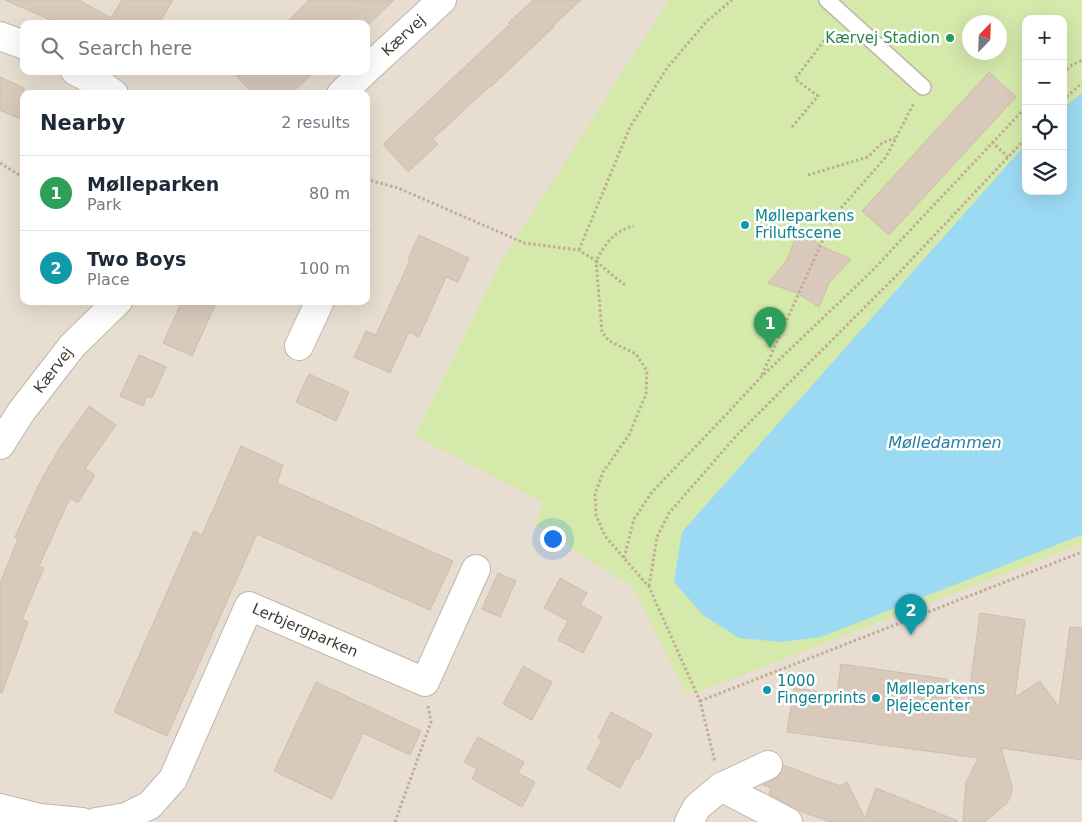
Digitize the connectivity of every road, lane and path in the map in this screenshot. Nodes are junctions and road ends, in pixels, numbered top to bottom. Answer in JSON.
{"nodes":[{"id":1,"x":442,"y":0,"type":"edge"},
{"id":2,"x":732,"y":0,"type":"edge"},
{"id":3,"x":828,"y":0,"type":"edge"},
{"id":4,"x":844,"y":15,"type":"junction"},
{"id":5,"x":0,"y":36,"type":"edge"},
{"id":6,"x":20,"y":44,"type":"edge"},
{"id":7,"x":1082,"y":60,"type":"edge"},
{"id":8,"x":370,"y":67,"type":"edge"},
{"id":9,"x":1067,"y":69,"type":"edge"},
{"id":10,"x":83,"y":75,"type":"edge"},
{"id":11,"x":362,"y":75,"type":"edge"},
{"id":12,"x":1082,"y":83,"type":"edge"},
{"id":13,"x":922,"y":87,"type":"joint"},
{"id":14,"x":109,"y":90,"type":"edge"},
{"id":15,"x":345,"y":90,"type":"edge"},
{"id":16,"x":1067,"y":96,"type":"edge"},
{"id":17,"x":1022,"y":111,"type":"edge"},
{"id":18,"x":792,"y":127,"type":"dead end"},
{"id":19,"x":896,"y":138,"type":"junction"},
{"id":20,"x":992,"y":142,"type":"junction"},
{"id":21,"x":1022,"y":142,"type":"edge"},
{"id":22,"x":1008,"y":157,"type":"junction"},
{"id":23,"x":0,"y":163,"type":"edge"},
{"id":24,"x":808,"y":175,"type":"dead end"},
{"id":25,"x":20,"y":176,"type":"edge"},
{"id":26,"x":370,"y":180,"type":"edge"},
{"id":27,"x":634,"y":226,"type":"dead end"},
{"id":28,"x":579,"y":250,"type":"junction"},
{"id":29,"x":596,"y":261,"type":"junction"},
{"id":30,"x":625,"y":284,"type":"dead end"},
{"id":31,"x":114,"y":305,"type":"edge"},
{"id":32,"x":318,"y":305,"type":"edge"},
{"id":33,"x":299,"y":346,"type":"dead end"},
{"id":34,"x":760,"y":377,"type":"junction"},
{"id":35,"x":0,"y":445,"type":"edge"},
{"id":36,"x":1082,"y":552,"type":"edge"},
{"id":37,"x":624,"y":559,"type":"junction"},
{"id":38,"x":476,"y":569,"type":"dead end"},
{"id":39,"x":649,"y":587,"type":"junction"},
{"id":40,"x":425,"y":682,"type":"junction"},
{"id":41,"x":700,"y":701,"type":"junction"},
{"id":42,"x":768,"y":765,"type":"dead end"},
{"id":43,"x":721,"y":788,"type":"junction"},
{"id":44,"x":0,"y":808,"type":"edge"},
{"id":45,"x":82,"y":822,"type":"edge"},
{"id":46,"x":96,"y":822,"type":"edge"},
{"id":47,"x":395,"y":822,"type":"edge"},
{"id":48,"x":689,"y":822,"type":"edge"},
{"id":49,"x":788,"y":822,"type":"edge"}],
"edges":[{"from":1,"to":8,"type":"street","name":"Kærvej"},
{"from":2,"to":28,"type":"path"},
{"from":3,"to":4,"type":"lane"},
{"from":4,"to":13,"type":"lane"},
{"from":4,"to":18,"type":"path"},
{"from":5,"to":6,"type":"street"},
{"from":7,"to":9,"type":"path"},
{"from":10,"to":14,"type":"street"},
{"from":11,"to":15,"type":"street","name":"Kærvej"},
{"from":12,"to":16,"type":"path"},
{"from":13,"to":19,"type":"path"},
{"from":17,"to":20,"type":"path"},
{"from":19,"to":24,"type":"path"},
{"from":19,"to":34,"type":"path"},
{"from":20,"to":22,"type":"path"},
{"from":20,"to":34,"type":"path"},
{"from":21,"to":22,"type":"path"},
{"from":22,"to":39,"type":"path"},
{"from":23,"to":25,"type":"path"},
{"from":26,"to":28,"type":"path"},
{"from":27,"to":29,"type":"path"},
{"from":28,"to":29,"type":"path"},
{"from":29,"to":30,"type":"path"},
{"from":29,"to":37,"type":"path"},
{"from":31,"to":35,"type":"street","name":"Kærvej"},
{"from":32,"to":33,"type":"street"},
{"from":34,"to":37,"type":"path"},
{"from":36,"to":41,"type":"path"},
{"from":37,"to":39,"type":"path"},
{"from":38,"to":40,"type":"street"},
{"from":39,"to":41,"type":"path"},
{"from":40,"to":46,"type":"street","name":"Lerbjergparken"},
{"from":40,"to":47,"type":"path"},
{"from":41,"to":43,"type":"path"},
{"from":42,"to":43,"type":"street"},
{"from":43,"to":48,"type":"street"},
{"from":43,"to":49,"type":"street"},
{"from":44,"to":45,"type":"street"}]}
